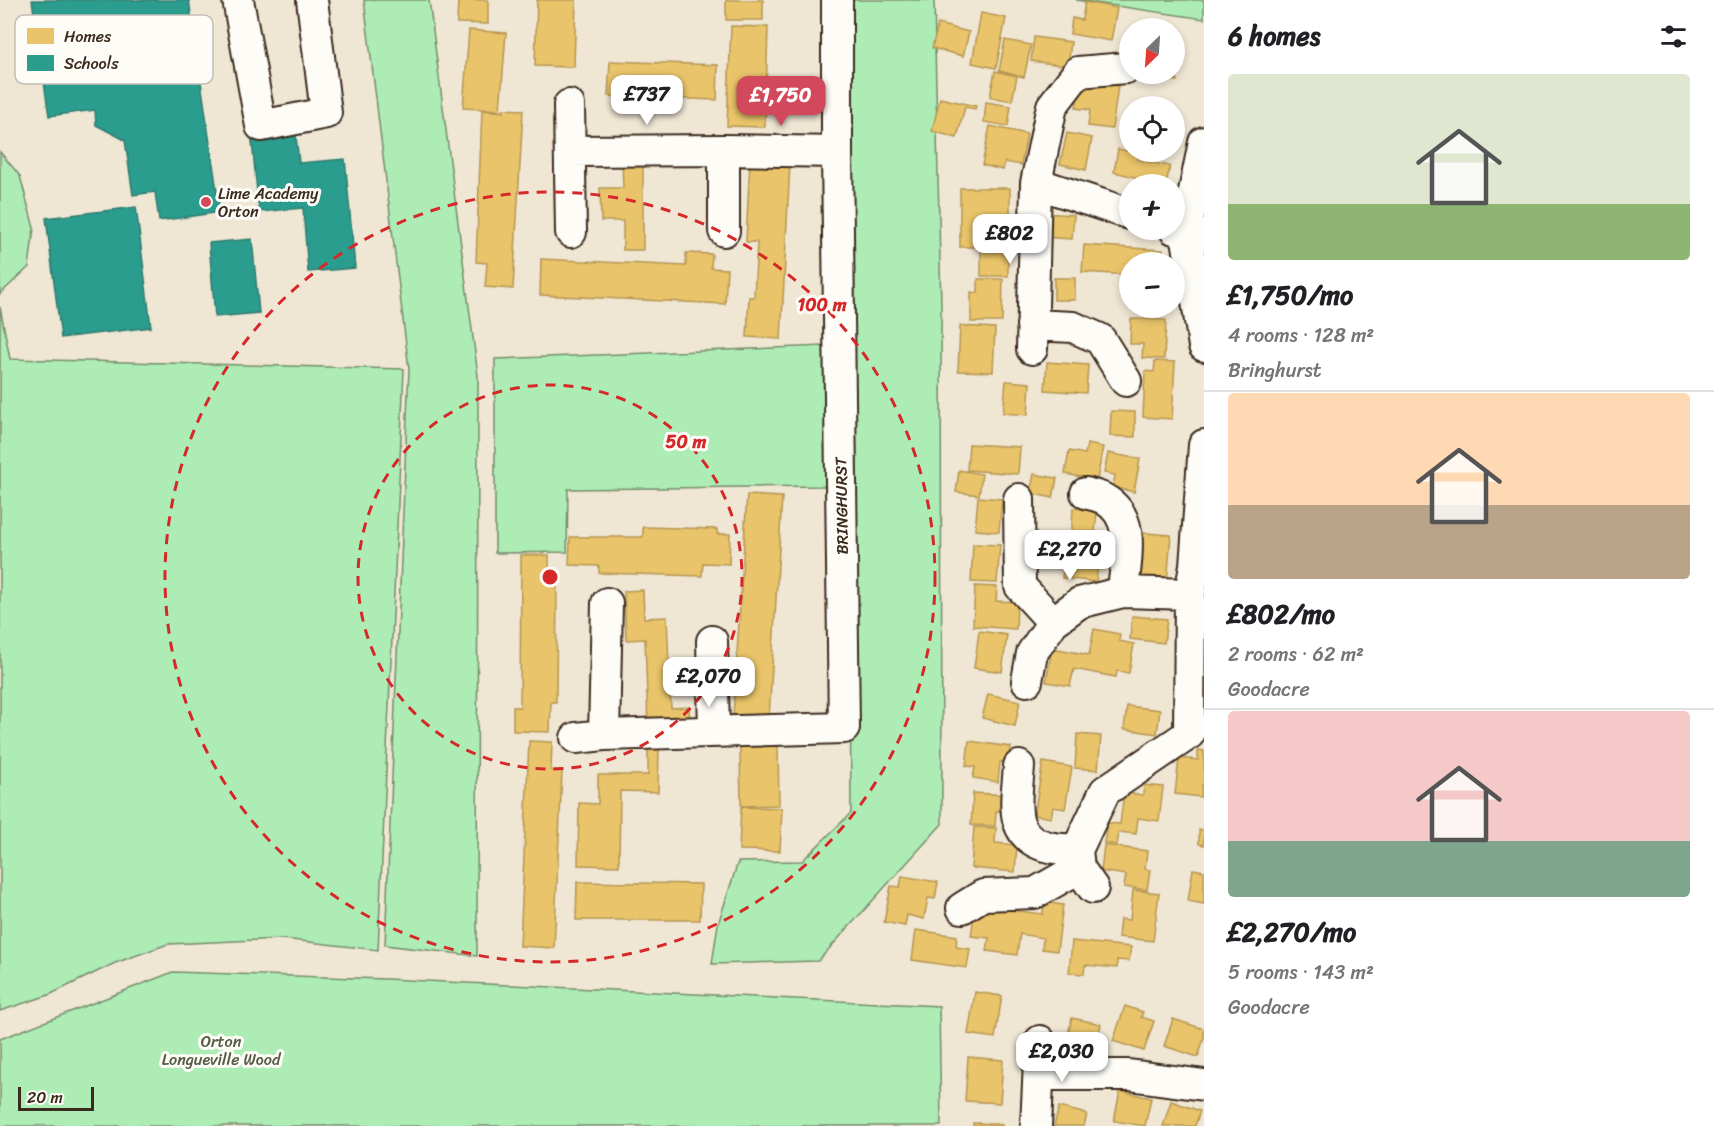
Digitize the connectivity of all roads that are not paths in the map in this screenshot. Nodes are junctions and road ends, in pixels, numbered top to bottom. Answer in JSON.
{"nodes":[{"id":1,"x":238,"y":0,"type":"edge"},
{"id":2,"x":312,"y":0,"type":"edge"},
{"id":3,"x":837,"y":0,"type":"edge"},
{"id":4,"x":1119,"y":69,"type":"edge"},
{"id":5,"x":569,"y":105,"type":"dead end"},
{"id":6,"x":1204,"y":142,"type":"edge"},
{"id":7,"x":724,"y":150,"type":"junction"},
{"id":8,"x":570,"y":151,"type":"junction"},
{"id":9,"x":837,"y":152,"type":"junction"},
{"id":10,"x":1036,"y":183,"type":"junction"},
{"id":11,"x":1119,"y":210,"type":"edge"},
{"id":12,"x":723,"y":231,"type":"dead end"},
{"id":13,"x":571,"y":232,"type":"dead end"},
{"id":14,"x":1188,"y":232,"type":"edge"},
{"id":15,"x":1204,"y":346,"type":"edge"},
{"id":16,"x":1126,"y":381,"type":"dead end"},
{"id":17,"x":1204,"y":445,"type":"edge"},
{"id":18,"x":1086,"y":493,"type":"dead end"},
{"id":19,"x":1019,"y":499,"type":"dead end"},
{"id":20,"x":1196,"y":575,"type":"edge"},
{"id":21,"x":1123,"y":592,"type":"junction"},
{"id":22,"x":608,"y":603,"type":"dead end"},
{"id":23,"x":1053,"y":622,"type":"junction"},
{"id":24,"x":712,"y":641,"type":"dead end"},
{"id":25,"x":1027,"y":681,"type":"dead end"},
{"id":26,"x":714,"y":732,"type":"junction"},
{"id":27,"x":1196,"y":735,"type":"edge"},
{"id":28,"x":1019,"y":766,"type":"dead end"},
{"id":29,"x":1083,"y":868,"type":"junction"},
{"id":30,"x":962,"y":908,"type":"dead end"},
{"id":31,"x":1040,"y":1041,"type":"dead end"},
{"id":32,"x":1039,"y":1076,"type":"junction"},
{"id":33,"x":1204,"y":1085,"type":"edge"},
{"id":34,"x":1036,"y":1126,"type":"edge"}],
"edges":[{"from":1,"to":2,"type":"street"},
{"from":3,"to":9,"type":"street","name":"BRINGHURST"},
{"from":4,"to":10,"type":"street"},
{"from":5,"to":8,"type":"street"},
{"from":6,"to":14,"type":"street"},
{"from":7,"to":8,"type":"street"},
{"from":7,"to":9,"type":"street"},
{"from":7,"to":12,"type":"street"},
{"from":8,"to":13,"type":"street"},
{"from":9,"to":26,"type":"street","name":"BRINGHURST"},
{"from":10,"to":11,"type":"street"},
{"from":10,"to":16,"type":"street"},
{"from":14,"to":15,"type":"street"},
{"from":17,"to":20,"type":"street"},
{"from":18,"to":21,"type":"street"},
{"from":19,"to":23,"type":"street"},
{"from":20,"to":21,"type":"street"},
{"from":20,"to":27,"type":"street"},
{"from":21,"to":23,"type":"street"},
{"from":22,"to":26,"type":"street","name":"BRINGHURST"},
{"from":23,"to":25,"type":"street"},
{"from":24,"to":26,"type":"street"},
{"from":27,"to":29,"type":"street"},
{"from":28,"to":29,"type":"street"},
{"from":29,"to":30,"type":"street"},
{"from":31,"to":32,"type":"street"},
{"from":32,"to":33,"type":"street"},
{"from":32,"to":34,"type":"street"}]}
